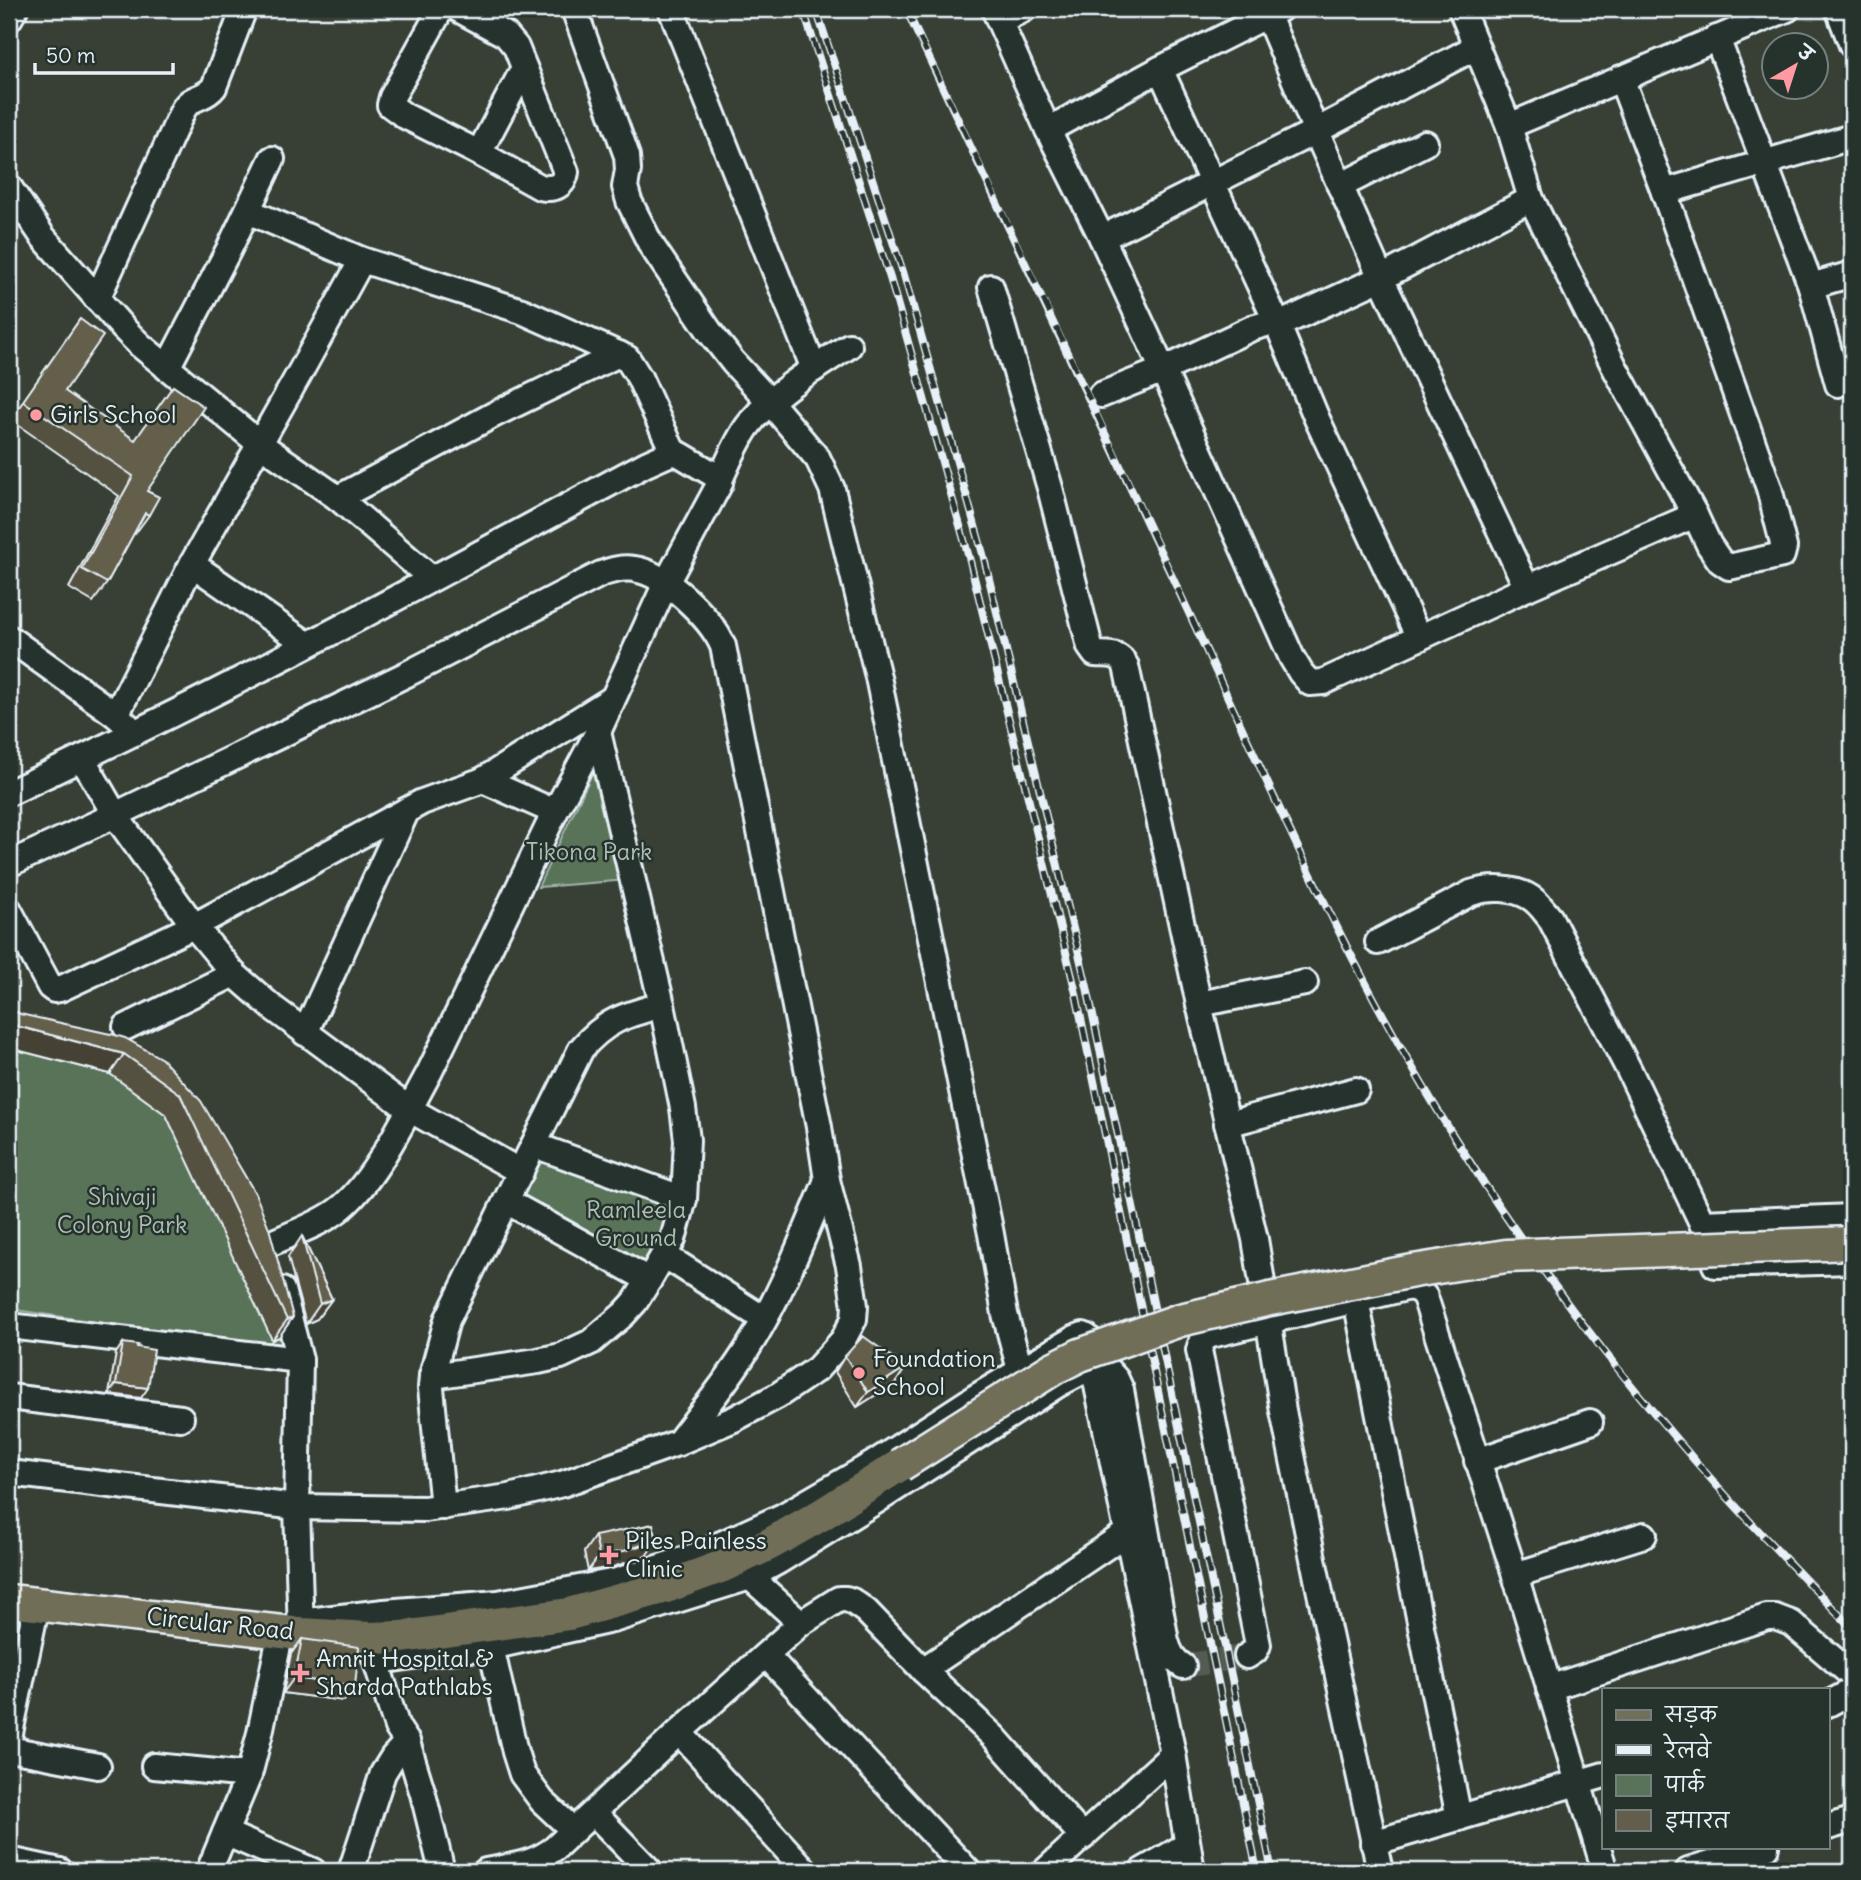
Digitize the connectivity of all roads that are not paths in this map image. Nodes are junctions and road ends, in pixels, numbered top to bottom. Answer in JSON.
{"nodes":[{"id":1,"x":15,"y":9,"type":"edge"},
{"id":2,"x":244,"y":9,"type":"edge"},
{"id":3,"x":441,"y":9,"type":"edge"},
{"id":4,"x":458,"y":9,"type":"edge"},
{"id":5,"x":574,"y":9,"type":"edge"},
{"id":6,"x":671,"y":9,"type":"edge"},
{"id":7,"x":1024,"y":9,"type":"edge"},
{"id":8,"x":1461,"y":9,"type":"edge"},
{"id":9,"x":1787,"y":9,"type":"edge"},
{"id":10,"x":1838,"y":9,"type":"edge"},
{"id":11,"x":1271,"y":11,"type":"edge"},
{"id":12,"x":997,"y":15,"type":"edge"},
{"id":13,"x":9,"y":19,"type":"edge"},
{"id":14,"x":1717,"y":38,"type":"junction"},
{"id":15,"x":1852,"y":45,"type":"edge"},
{"id":16,"x":1476,"y":47,"type":"junction"},
{"id":17,"x":524,"y":68,"type":"junction"},
{"id":18,"x":1160,"y":69,"type":"junction"},
{"id":19,"x":1621,"y":79,"type":"junction"},
{"id":20,"x":1509,"y":125,"type":"junction"},
{"id":21,"x":1048,"y":130,"type":"junction"},
{"id":22,"x":1316,"y":131,"type":"junction"},
{"id":23,"x":1852,"y":137,"type":"edge"},
{"id":24,"x":1424,"y":142,"type":"dead end"},
{"id":25,"x":479,"y":153,"type":"junction"},
{"id":26,"x":272,"y":159,"type":"dead end"},
{"id":27,"x":1764,"y":162,"type":"junction"},
{"id":28,"x":1213,"y":182,"type":"junction"},
{"id":29,"x":1340,"y":186,"type":"junction"},
{"id":30,"x":9,"y":187,"type":"edge"},
{"id":31,"x":1664,"y":192,"type":"junction"},
{"id":32,"x":1531,"y":200,"type":"junction"},
{"id":33,"x":248,"y":211,"type":"junction"},
{"id":34,"x":1102,"y":238,"type":"junction"},
{"id":35,"x":362,"y":260,"type":"junction"},
{"id":36,"x":1852,"y":274,"type":"edge"},
{"id":37,"x":1381,"y":278,"type":"junction"},
{"id":38,"x":1811,"y":286,"type":"junction"},
{"id":39,"x":991,"y":287,"type":"dead end"},
{"id":40,"x":97,"y":299,"type":"junction"},
{"id":41,"x":1277,"y":323,"type":"junction"},
{"id":42,"x":849,"y":346,"type":"dead end"},
{"id":43,"x":619,"y":354,"type":"junction"},
{"id":44,"x":167,"y":368,"type":"junction"},
{"id":45,"x":814,"y":369,"type":"junction"},
{"id":46,"x":1164,"y":370,"type":"junction"},
{"id":47,"x":1838,"y":384,"type":"dead end"},
{"id":48,"x":1101,"y":396,"type":"dead end"},
{"id":49,"x":770,"y":402,"type":"junction"},
{"id":50,"x":260,"y":443,"type":"junction"},
{"id":51,"x":673,"y":452,"type":"junction"},
{"id":52,"x":720,"y":480,"type":"junction"},
{"id":53,"x":338,"y":498,"type":"junction"},
{"id":54,"x":1695,"y":515,"type":"junction"},
{"id":55,"x":192,"y":564,"type":"junction"},
{"id":56,"x":431,"y":579,"type":"junction"},
{"id":57,"x":666,"y":583,"type":"junction"},
{"id":58,"x":1527,"y":588,"type":"junction"},
{"id":59,"x":9,"y":638,"type":"edge"},
{"id":60,"x":1419,"y":638,"type":"junction"},
{"id":61,"x":307,"y":645,"type":"junction"},
{"id":62,"x":612,"y":699,"type":"junction"},
{"id":63,"x":116,"y":715,"type":"junction"},
{"id":64,"x":598,"y":732,"type":"junction"},
{"id":65,"x":135,"y":733,"type":"junction"},
{"id":66,"x":82,"y":758,"type":"junction"},
{"id":67,"x":483,"y":780,"type":"junction"},
{"id":68,"x":9,"y":793,"type":"edge"},
{"id":69,"x":407,"y":810,"type":"junction"},
{"id":70,"x":555,"y":812,"type":"junction"},
{"id":71,"x":115,"y":815,"type":"junction"},
{"id":72,"x":9,"y":864,"type":"edge"},
{"id":73,"x":9,"y":910,"type":"edge"},
{"id":74,"x":194,"y":926,"type":"junction"},
{"id":75,"x":1378,"y":942,"type":"dead end"},
{"id":76,"x":234,"y":974,"type":"junction"},
{"id":77,"x":1305,"y":984,"type":"dead end"},
{"id":78,"x":1199,"y":1004,"type":"junction"},
{"id":79,"x":662,"y":1005,"type":"junction"},
{"id":80,"x":305,"y":1032,"type":"junction"},
{"id":81,"x":119,"y":1040,"type":"edge"},
{"id":82,"x":1356,"y":1090,"type":"dead end"},
{"id":83,"x":409,"y":1109,"type":"junction"},
{"id":84,"x":1227,"y":1124,"type":"junction"},
{"id":85,"x":534,"y":1145,"type":"junction"},
{"id":86,"x":521,"y":1172,"type":"junction"},
{"id":87,"x":827,"y":1180,"type":"junction"},
{"id":88,"x":684,"y":1199,"type":"junction"},
{"id":89,"x":506,"y":1201,"type":"junction"},
{"id":90,"x":1852,"y":1217,"type":"edge"},
{"id":91,"x":259,"y":1219,"type":"edge"},
{"id":92,"x":1702,"y":1223,"type":"junction"},
{"id":93,"x":1852,"y":1243,"type":"edge"},
{"id":94,"x":269,"y":1244,"type":"junction"},
{"id":95,"x":664,"y":1255,"type":"junction"},
{"id":96,"x":1852,"y":1261,"type":"edge"},
{"id":97,"x":649,"y":1280,"type":"junction"},
{"id":98,"x":1356,"y":1300,"type":"junction"},
{"id":99,"x":764,"y":1319,"type":"junction"},
{"id":100,"x":1269,"y":1321,"type":"junction"},
{"id":101,"x":9,"y":1326,"type":"edge"},
{"id":102,"x":300,"y":1360,"type":"junction"},
{"id":103,"x":1093,"y":1366,"type":"junction"},
{"id":104,"x":1020,"y":1370,"type":"junction"},
{"id":105,"x":432,"y":1376,"type":"junction"},
{"id":106,"x":9,"y":1398,"type":"edge"},
{"id":107,"x":181,"y":1418,"type":"dead end"},
{"id":108,"x":1590,"y":1422,"type":"dead end"},
{"id":109,"x":677,"y":1443,"type":"junction"},
{"id":110,"x":1478,"y":1461,"type":"junction"},
{"id":111,"x":9,"y":1473,"type":"edge"},
{"id":112,"x":297,"y":1507,"type":"junction"},
{"id":113,"x":443,"y":1507,"type":"junction"},
{"id":114,"x":1128,"y":1532,"type":"junction"},
{"id":115,"x":1644,"y":1535,"type":"dead end"},
{"id":116,"x":1515,"y":1575,"type":"junction"},
{"id":117,"x":750,"y":1577,"type":"junction"},
{"id":118,"x":23,"y":1603,"type":"edge"},
{"id":119,"x":801,"y":1623,"type":"junction"},
{"id":120,"x":294,"y":1629,"type":"junction"},
{"id":121,"x":385,"y":1643,"type":"junction"},
{"id":122,"x":491,"y":1647,"type":"junction"},
{"id":123,"x":766,"y":1655,"type":"junction"},
{"id":124,"x":1247,"y":1656,"type":"dead end"},
{"id":125,"x":1183,"y":1666,"type":"dead end"},
{"id":126,"x":923,"y":1670,"type":"junction"},
{"id":127,"x":1852,"y":1675,"type":"edge"},
{"id":128,"x":1549,"y":1688,"type":"junction"},
{"id":129,"x":1852,"y":1691,"type":"edge"},
{"id":130,"x":1829,"y":1703,"type":"edge"},
{"id":131,"x":679,"y":1732,"type":"junction"},
{"id":132,"x":9,"y":1738,"type":"edge"},
{"id":133,"x":406,"y":1740,"type":"junction"},
{"id":134,"x":9,"y":1749,"type":"edge"},
{"id":135,"x":1173,"y":1754,"type":"junction"},
{"id":136,"x":98,"y":1766,"type":"dead end"},
{"id":137,"x":154,"y":1766,"type":"dead end"},
{"id":138,"x":249,"y":1774,"type":"junction"},
{"id":139,"x":1602,"y":1777,"type":"edge"},
{"id":140,"x":1579,"y":1783,"type":"junction"},
{"id":141,"x":593,"y":1812,"type":"junction"},
{"id":142,"x":1459,"y":1818,"type":"junction"},
{"id":143,"x":1852,"y":1820,"type":"edge"},
{"id":144,"x":1829,"y":1827,"type":"edge"},
{"id":145,"x":573,"y":1830,"type":"junction"},
{"id":146,"x":225,"y":1833,"type":"junction"},
{"id":147,"x":1083,"y":1838,"type":"junction"},
{"id":148,"x":1373,"y":1843,"type":"junction"},
{"id":149,"x":1187,"y":1845,"type":"junction"},
{"id":150,"x":1763,"y":1848,"type":"edge"},
{"id":151,"x":9,"y":1860,"type":"edge"},
{"id":152,"x":60,"y":1871,"type":"edge"},
{"id":153,"x":209,"y":1871,"type":"edge"},
{"id":154,"x":313,"y":1871,"type":"edge"},
{"id":155,"x":351,"y":1871,"type":"edge"},
{"id":156,"x":442,"y":1871,"type":"edge"},
{"id":157,"x":486,"y":1871,"type":"edge"},
{"id":158,"x":650,"y":1871,"type":"edge"},
{"id":159,"x":806,"y":1871,"type":"edge"},
{"id":160,"x":968,"y":1871,"type":"edge"},
{"id":161,"x":1045,"y":1871,"type":"edge"},
{"id":162,"x":1142,"y":1871,"type":"edge"},
{"id":163,"x":1192,"y":1871,"type":"edge"},
{"id":164,"x":1380,"y":1871,"type":"edge"},
{"id":165,"x":1605,"y":1871,"type":"edge"},
{"id":166,"x":1688,"y":1871,"type":"edge"}],
"edges":[{"from":1,"to":13,"type":"street"},
{"from":2,"to":40,"type":"street"},
{"from":3,"to":25,"type":"street"},
{"from":4,"to":17,"type":"street"},
{"from":5,"to":49,"type":"street"},
{"from":6,"to":45,"type":"street"},
{"from":7,"to":12,"type":"street"},
{"from":8,"to":16,"type":"street"},
{"from":9,"to":14,"type":"street"},
{"from":10,"to":15,"type":"street"},
{"from":11,"to":18,"type":"street"},
{"from":11,"to":22,"type":"street"},
{"from":12,"to":21,"type":"street"},
{"from":14,"to":19,"type":"street"},
{"from":14,"to":27,"type":"street"},
{"from":16,"to":20,"type":"street"},
{"from":16,"to":22,"type":"street"},
{"from":17,"to":25,"type":"street"},
{"from":17,"to":25,"type":"street"},
{"from":18,"to":21,"type":"street"},
{"from":18,"to":28,"type":"street"},
{"from":19,"to":20,"type":"street"},
{"from":19,"to":31,"type":"street"},
{"from":20,"to":32,"type":"street"},
{"from":21,"to":34,"type":"street"},
{"from":22,"to":28,"type":"street"},
{"from":22,"to":29,"type":"street"},
{"from":23,"to":27,"type":"street"},
{"from":24,"to":29,"type":"street"},
{"from":26,"to":33,"type":"street"},
{"from":27,"to":31,"type":"street"},
{"from":27,"to":38,"type":"street"},
{"from":28,"to":34,"type":"street"},
{"from":28,"to":41,"type":"street"},
{"from":29,"to":37,"type":"street"},
{"from":30,"to":40,"type":"street"},
{"from":31,"to":54,"type":"street"},
{"from":32,"to":37,"type":"street"},
{"from":32,"to":54,"type":"street"},
{"from":33,"to":35,"type":"street"},
{"from":33,"to":44,"type":"street"},
{"from":34,"to":46,"type":"street"},
{"from":35,"to":43,"type":"street"},
{"from":35,"to":50,"type":"street"},
{"from":36,"to":38,"type":"street"},
{"from":37,"to":41,"type":"street"},
{"from":37,"to":58,"type":"street"},
{"from":38,"to":47,"type":"street"},
{"from":39,"to":78,"type":"street"},
{"from":40,"to":44,"type":"street"},
{"from":41,"to":46,"type":"street"},
{"from":41,"to":60,"type":"street"},
{"from":42,"to":45,"type":"street"},
{"from":43,"to":51,"type":"street"},
{"from":43,"to":53,"type":"street"},
{"from":44,"to":50,"type":"street"},
{"from":45,"to":49,"type":"street"},
{"from":46,"to":48,"type":"street"},
{"from":46,"to":60,"type":"street"},
{"from":49,"to":52,"type":"street"},
{"from":49,"to":104,"type":"street"},
{"from":50,"to":53,"type":"street"},
{"from":50,"to":55,"type":"street"},
{"from":51,"to":52,"type":"street"},
{"from":51,"to":56,"type":"street"},
{"from":52,"to":57,"type":"street"},
{"from":53,"to":56,"type":"street"},
{"from":54,"to":58,"type":"street"},
{"from":55,"to":61,"type":"street"},
{"from":55,"to":63,"type":"street"},
{"from":56,"to":61,"type":"street"},
{"from":57,"to":62,"type":"street"},
{"from":57,"to":71,"type":"street"},
{"from":57,"to":87,"type":"street"},
{"from":58,"to":60,"type":"street"},
{"from":59,"to":63,"type":"street"},
{"from":61,"to":65,"type":"street"},
{"from":62,"to":64,"type":"street"},
{"from":62,"to":67,"type":"street"},
{"from":63,"to":65,"type":"street"},
{"from":64,"to":70,"type":"street"},
{"from":64,"to":79,"type":"street"},
{"from":65,"to":66,"type":"street"},
{"from":66,"to":68,"type":"street"},
{"from":66,"to":71,"type":"street"},
{"from":67,"to":69,"type":"street"},
{"from":67,"to":70,"type":"street"},
{"from":69,"to":74,"type":"street"},
{"from":69,"to":80,"type":"street"},
{"from":70,"to":83,"type":"street"},
{"from":71,"to":72,"type":"street"},
{"from":71,"to":74,"type":"street"},
{"from":73,"to":74,"type":"street"},
{"from":74,"to":76,"type":"street"},
{"from":75,"to":92,"type":"street"},
{"from":76,"to":80,"type":"street"},
{"from":76,"to":81,"type":"street"},
{"from":77,"to":78,"type":"street"},
{"from":78,"to":84,"type":"street"},
{"from":79,"to":85,"type":"street"},
{"from":79,"to":88,"type":"street"},
{"from":80,"to":83,"type":"street"},
{"from":82,"to":84,"type":"street"},
{"from":83,"to":86,"type":"street"},
{"from":83,"to":94,"type":"street"},
{"from":84,"to":100,"type":"street"},
{"from":85,"to":86,"type":"street"},
{"from":85,"to":88,"type":"street"},
{"from":86,"to":89,"type":"street"},
{"from":87,"to":99,"type":"street"},
{"from":87,"to":109,"type":"street"},
{"from":88,"to":95,"type":"street"},
{"from":89,"to":97,"type":"street"},
{"from":89,"to":105,"type":"street"},
{"from":90,"to":92,"type":"street"},
{"from":91,"to":94,"type":"street"},
{"from":92,"to":96,"type":"street"},
{"from":93,"to":121,"type":"main road","name":"Circular Road","bridge":true},
{"from":94,"to":102,"type":"street"},
{"from":95,"to":97,"type":"street"},
{"from":95,"to":99,"type":"street"},
{"from":97,"to":105,"type":"street"},
{"from":98,"to":100,"type":"street"},
{"from":98,"to":110,"type":"street"},
{"from":98,"to":142,"type":"street"},
{"from":99,"to":109,"type":"street"},
{"from":100,"to":124,"type":"street"},
{"from":100,"to":148,"type":"street"},
{"from":101,"to":102,"type":"street"},
{"from":102,"to":112,"type":"street"},
{"from":103,"to":104,"type":"street"},
{"from":103,"to":114,"type":"street"},
{"from":103,"to":117,"type":"street"},
{"from":103,"to":125,"type":"street"},
{"from":104,"to":120,"type":"street"},
{"from":105,"to":113,"type":"street"},
{"from":106,"to":107,"type":"street"},
{"from":108,"to":110,"type":"street"},
{"from":109,"to":113,"type":"street"},
{"from":110,"to":116,"type":"street"},
{"from":111,"to":112,"type":"street"},
{"from":112,"to":113,"type":"street"},
{"from":112,"to":120,"type":"street"},
{"from":114,"to":126,"type":"street"},
{"from":114,"to":135,"type":"street"},
{"from":115,"to":116,"type":"street"},
{"from":116,"to":128,"type":"street"},
{"from":117,"to":119,"type":"street"},
{"from":117,"to":122,"type":"street"},
{"from":118,"to":120,"type":"main road","name":"Circular Road"},
{"from":118,"to":132,"type":"street"},
{"from":119,"to":123,"type":"street"},
{"from":119,"to":126,"type":"street"},
{"from":120,"to":121,"type":"main road","name":"Circular Road"},
{"from":120,"to":138,"type":"street"},
{"from":121,"to":122,"type":"street"},
{"from":121,"to":133,"type":"street"},
{"from":122,"to":145,"type":"street"},
{"from":123,"to":131,"type":"street"},
{"from":123,"to":160,"type":"street"},
{"from":126,"to":147,"type":"street"},
{"from":127,"to":128,"type":"street"},
{"from":128,"to":140,"type":"street"},
{"from":129,"to":130,"type":"street"},
{"from":131,"to":141,"type":"street"},
{"from":131,"to":159,"type":"street"},
{"from":133,"to":155,"type":"street"},
{"from":133,"to":156,"type":"street"},
{"from":134,"to":136,"type":"street"},
{"from":135,"to":147,"type":"street"},
{"from":135,"to":149,"type":"street"},
{"from":137,"to":138,"type":"street"},
{"from":138,"to":146,"type":"street"},
{"from":139,"to":140,"type":"street"},
{"from":140,"to":142,"type":"street"},
{"from":140,"to":165,"type":"street"},
{"from":141,"to":145,"type":"street"},
{"from":141,"to":158,"type":"street"},
{"from":142,"to":148,"type":"street"},
{"from":143,"to":144,"type":"street"},
{"from":145,"to":157,"type":"street"},
{"from":146,"to":153,"type":"street"},
{"from":146,"to":154,"type":"street"},
{"from":147,"to":161,"type":"street"},
{"from":148,"to":164,"type":"street"},
{"from":149,"to":162,"type":"street"},
{"from":149,"to":163,"type":"street"},
{"from":150,"to":166,"type":"street"},
{"from":151,"to":152,"type":"street"}]}
